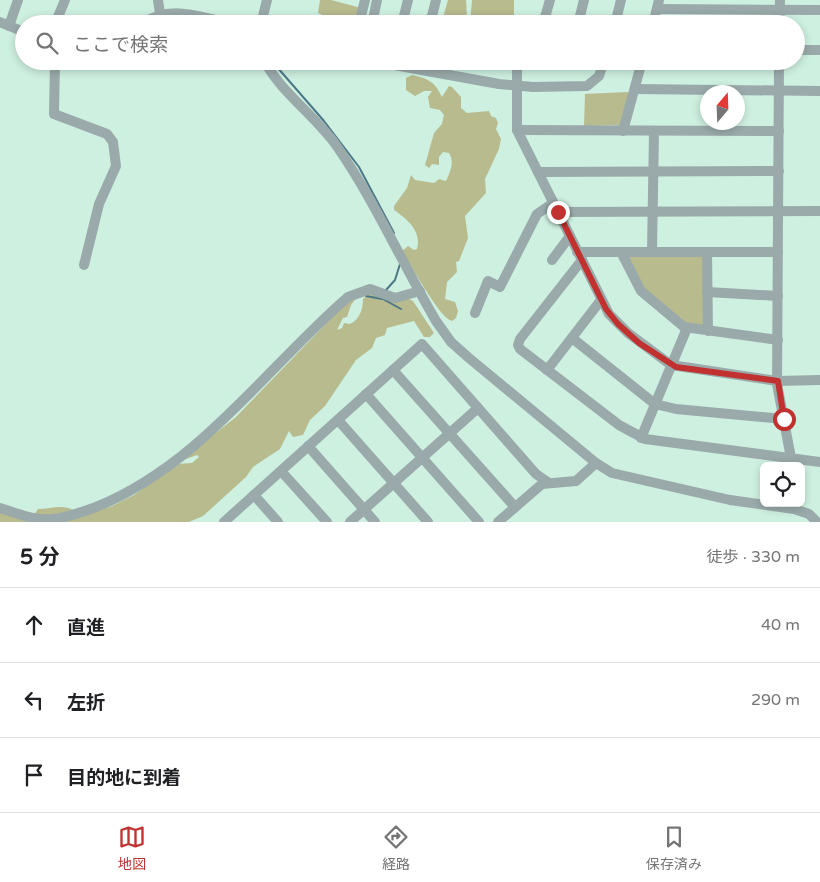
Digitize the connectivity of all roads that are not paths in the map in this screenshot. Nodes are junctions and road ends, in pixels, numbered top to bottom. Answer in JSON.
{"nodes":[{"id":1,"x":18,"y":0,"type":"edge"},
{"id":2,"x":64,"y":0,"type":"edge"},
{"id":3,"x":158,"y":0,"type":"edge"},
{"id":4,"x":267,"y":0,"type":"edge"},
{"id":5,"x":365,"y":0,"type":"edge"},
{"id":6,"x":377,"y":0,"type":"edge"},
{"id":7,"x":408,"y":0,"type":"edge"},
{"id":8,"x":436,"y":0,"type":"edge"},
{"id":9,"x":550,"y":0,"type":"edge"},
{"id":10,"x":584,"y":0,"type":"edge"},
{"id":11,"x":621,"y":0,"type":"edge"},
{"id":12,"x":658,"y":4,"type":"edge"},
{"id":13,"x":780,"y":5,"type":"edge"},
{"id":14,"x":820,"y":10,"type":"edge"},
{"id":15,"x":160,"y":14,"type":"joint"},
{"id":16,"x":58,"y":15,"type":"edge"},
{"id":17,"x":191,"y":15,"type":"edge"},
{"id":18,"x":263,"y":15,"type":"edge"},
{"id":19,"x":362,"y":15,"type":"edge"},
{"id":20,"x":374,"y":15,"type":"edge"},
{"id":21,"x":404,"y":15,"type":"edge"},
{"id":22,"x":432,"y":15,"type":"edge"},
{"id":23,"x":546,"y":15,"type":"edge"},
{"id":24,"x":580,"y":15,"type":"edge"},
{"id":25,"x":617,"y":15,"type":"edge"},
{"id":26,"x":5,"y":24,"type":"edge"},
{"id":27,"x":805,"y":50,"type":"edge"},
{"id":28,"x":820,"y":50,"type":"edge"},
{"id":29,"x":55,"y":70,"type":"edge"},
{"id":30,"x":271,"y":70,"type":"edge"},
{"id":31,"x":424,"y":70,"type":"edge"},
{"id":32,"x":517,"y":70,"type":"edge"},
{"id":33,"x":601,"y":70,"type":"edge"},
{"id":34,"x":640,"y":70,"type":"edge"},
{"id":35,"x":779,"y":70,"type":"edge"},
{"id":36,"x":517,"y":86,"type":"junction"},
{"id":37,"x":635,"y":89,"type":"junction"},
{"id":38,"x":779,"y":91,"type":"junction"},
{"id":39,"x":820,"y":92,"type":"edge"},
{"id":40,"x":517,"y":130,"type":"junction"},
{"id":41,"x":623,"y":131,"type":"junction"},
{"id":42,"x":654,"y":131,"type":"junction"},
{"id":43,"x":779,"y":131,"type":"junction"},
{"id":44,"x":653,"y":171,"type":"junction"},
{"id":45,"x":779,"y":171,"type":"junction"},
{"id":46,"x":538,"y":172,"type":"junction"},
{"id":47,"x":556,"y":208,"type":"junction"},
{"id":48,"x":778,"y":211,"type":"junction"},
{"id":49,"x":820,"y":211,"type":"edge"},
{"id":50,"x":653,"y":212,"type":"junction"},
{"id":51,"x":570,"y":236,"type":"junction"},
{"id":52,"x":621,"y":252,"type":"junction"},
{"id":53,"x":652,"y":252,"type":"junction"},
{"id":54,"x":707,"y":252,"type":"junction"},
{"id":55,"x":778,"y":252,"type":"junction"},
{"id":56,"x":580,"y":256,"type":"junction"},
{"id":57,"x":552,"y":260,"type":"dead end"},
{"id":58,"x":84,"y":265,"type":"dead end"},
{"id":59,"x":420,"y":291,"type":"junction"},
{"id":60,"x":707,"y":292,"type":"junction"},
{"id":61,"x":778,"y":296,"type":"junction"},
{"id":62,"x":601,"y":300,"type":"junction"},
{"id":63,"x":475,"y":313,"type":"dead end"},
{"id":64,"x":687,"y":328,"type":"junction"},
{"id":65,"x":708,"y":331,"type":"junction"},
{"id":66,"x":572,"y":338,"type":"junction"},
{"id":67,"x":778,"y":340,"type":"junction"},
{"id":68,"x":671,"y":365,"type":"junction"},
{"id":69,"x":393,"y":370,"type":"junction"},
{"id":70,"x":547,"y":370,"type":"junction"},
{"id":71,"x":820,"y":380,"type":"edge"},
{"id":72,"x":778,"y":381,"type":"junction"},
{"id":73,"x":366,"y":394,"type":"junction"},
{"id":74,"x":655,"y":404,"type":"junction"},
{"id":75,"x":478,"y":408,"type":"junction"},
{"id":76,"x":784,"y":419,"type":"junction"},
{"id":77,"x":338,"y":420,"type":"junction"},
{"id":78,"x":450,"y":434,"type":"junction"},
{"id":79,"x":641,"y":438,"type":"junction"},
{"id":80,"x":308,"y":446,"type":"junction"},
{"id":81,"x":422,"y":458,"type":"junction"},
{"id":82,"x":791,"y":458,"type":"junction"},
{"id":83,"x":820,"y":462,"type":"edge"},
{"id":84,"x":596,"y":463,"type":"junction"},
{"id":85,"x":281,"y":471,"type":"junction"},
{"id":86,"x":549,"y":482,"type":"junction"},
{"id":87,"x":394,"y":483,"type":"junction"},
{"id":88,"x":254,"y":495,"type":"junction"},
{"id":89,"x":515,"y":507,"type":"junction"},
{"id":90,"x":0,"y":508,"type":"edge"},
{"id":91,"x":364,"y":510,"type":"junction"},
{"id":92,"x":817,"y":518,"type":"edge"},
{"id":93,"x":226,"y":521,"type":"edge"},
{"id":94,"x":278,"y":522,"type":"edge"},
{"id":95,"x":327,"y":522,"type":"edge"},
{"id":96,"x":350,"y":522,"type":"edge"},
{"id":97,"x":375,"y":522,"type":"edge"},
{"id":98,"x":428,"y":522,"type":"edge"},
{"id":99,"x":479,"y":522,"type":"edge"},
{"id":100,"x":498,"y":522,"type":"edge"}],
"edges":[{"from":1,"to":26,"type":"street"},
{"from":2,"to":16,"type":"street"},
{"from":3,"to":15,"type":"street"},
{"from":4,"to":18,"type":"street"},
{"from":5,"to":19,"type":"street"},
{"from":6,"to":20,"type":"street"},
{"from":7,"to":21,"type":"street"},
{"from":8,"to":22,"type":"street"},
{"from":9,"to":23,"type":"street"},
{"from":10,"to":24,"type":"street"},
{"from":11,"to":25,"type":"street"},
{"from":12,"to":13,"type":"street"},
{"from":13,"to":14,"type":"street"},
{"from":15,"to":17,"type":"street"},
{"from":27,"to":28,"type":"street"},
{"from":29,"to":58,"type":"street"},
{"from":30,"to":59,"type":"street"},
{"from":31,"to":36,"type":"street"},
{"from":32,"to":36,"type":"street"},
{"from":33,"to":36,"type":"street"},
{"from":34,"to":37,"type":"street"},
{"from":35,"to":38,"type":"street"},
{"from":36,"to":40,"type":"street"},
{"from":37,"to":38,"type":"street"},
{"from":37,"to":41,"type":"street"},
{"from":38,"to":39,"type":"street"},
{"from":38,"to":43,"type":"street"},
{"from":40,"to":41,"type":"street"},
{"from":40,"to":46,"type":"street"},
{"from":41,"to":42,"type":"street"},
{"from":42,"to":43,"type":"street"},
{"from":42,"to":44,"type":"street"},
{"from":43,"to":45,"type":"street"},
{"from":44,"to":45,"type":"street"},
{"from":44,"to":46,"type":"street"},
{"from":44,"to":50,"type":"street"},
{"from":45,"to":48,"type":"street"},
{"from":46,"to":47,"type":"street"},
{"from":47,"to":50,"type":"street"},
{"from":47,"to":51,"type":"street"},
{"from":47,"to":63,"type":"street"},
{"from":48,"to":49,"type":"street"},
{"from":48,"to":50,"type":"street"},
{"from":48,"to":55,"type":"street"},
{"from":50,"to":53,"type":"street"},
{"from":51,"to":56,"type":"street"},
{"from":51,"to":57,"type":"street"},
{"from":52,"to":53,"type":"street"},
{"from":52,"to":56,"type":"street"},
{"from":52,"to":64,"type":"street"},
{"from":53,"to":54,"type":"street"},
{"from":54,"to":55,"type":"street"},
{"from":54,"to":60,"type":"street"},
{"from":55,"to":61,"type":"street"},
{"from":56,"to":62,"type":"street"},
{"from":56,"to":70,"type":"street"},
{"from":59,"to":84,"type":"street"},
{"from":59,"to":90,"type":"street"},
{"from":60,"to":61,"type":"street"},
{"from":60,"to":65,"type":"street"},
{"from":61,"to":67,"type":"street"},
{"from":62,"to":66,"type":"street"},
{"from":62,"to":68,"type":"street"},
{"from":64,"to":65,"type":"street"},
{"from":64,"to":68,"type":"street"},
{"from":65,"to":67,"type":"street"},
{"from":66,"to":70,"type":"street"},
{"from":66,"to":74,"type":"street"},
{"from":67,"to":72,"type":"street"},
{"from":68,"to":72,"type":"street"},
{"from":68,"to":74,"type":"street"},
{"from":69,"to":73,"type":"street"},
{"from":69,"to":75,"type":"street"},
{"from":69,"to":78,"type":"street"},
{"from":70,"to":79,"type":"street"},
{"from":71,"to":72,"type":"street"},
{"from":72,"to":76,"type":"street"},
{"from":73,"to":77,"type":"street"},
{"from":73,"to":81,"type":"street"},
{"from":74,"to":76,"type":"street"},
{"from":74,"to":79,"type":"street"},
{"from":75,"to":78,"type":"street"},
{"from":75,"to":86,"type":"street"},
{"from":76,"to":82,"type":"street"},
{"from":77,"to":80,"type":"street"},
{"from":77,"to":87,"type":"street"},
{"from":78,"to":81,"type":"street"},
{"from":78,"to":89,"type":"street"},
{"from":79,"to":82,"type":"street"},
{"from":80,"to":85,"type":"street"},
{"from":80,"to":91,"type":"street"},
{"from":81,"to":87,"type":"street"},
{"from":81,"to":99,"type":"street"},
{"from":82,"to":83,"type":"street"},
{"from":84,"to":86,"type":"street"},
{"from":84,"to":92,"type":"street"},
{"from":85,"to":88,"type":"street"},
{"from":85,"to":95,"type":"street"},
{"from":86,"to":89,"type":"street"},
{"from":87,"to":91,"type":"street"},
{"from":87,"to":98,"type":"street"},
{"from":88,"to":93,"type":"street"},
{"from":88,"to":94,"type":"street"},
{"from":89,"to":100,"type":"street"},
{"from":91,"to":96,"type":"street"},
{"from":91,"to":97,"type":"street"}]}
